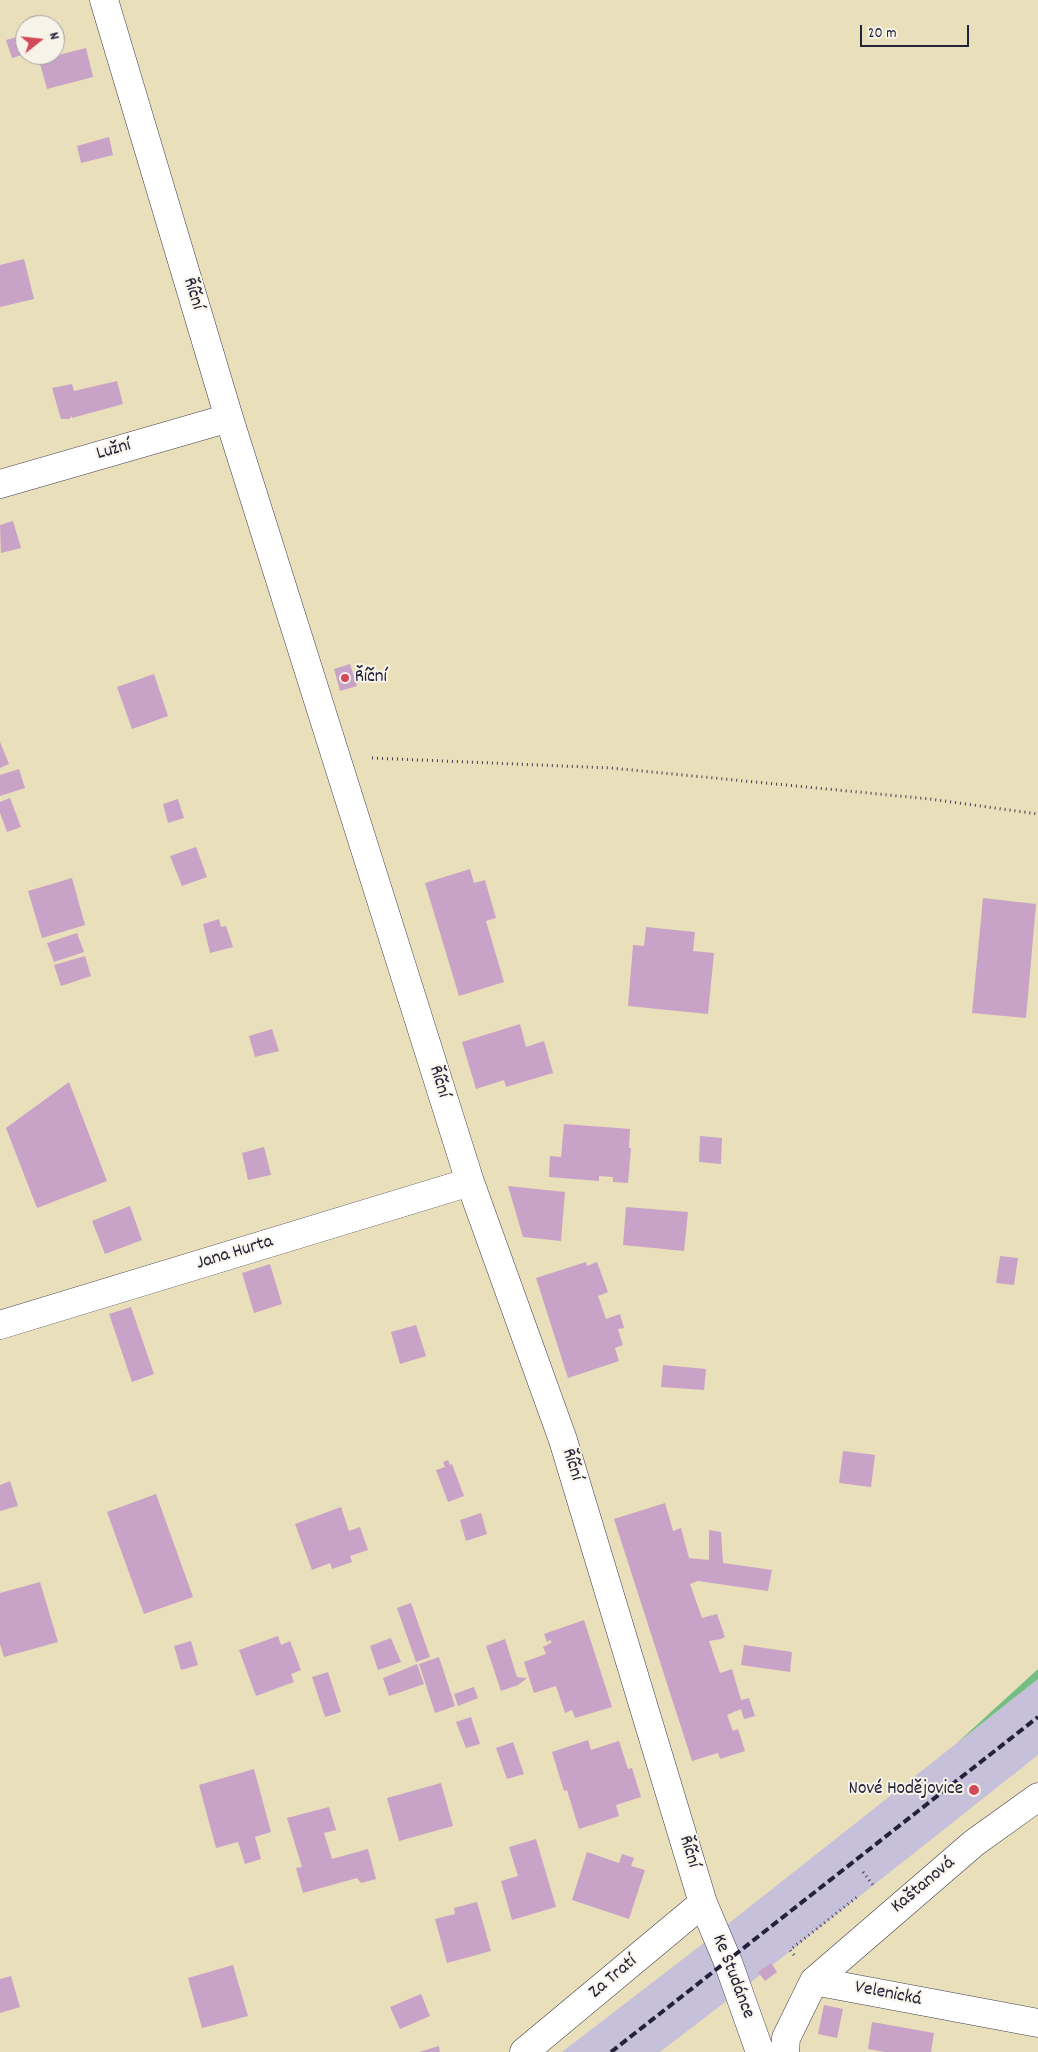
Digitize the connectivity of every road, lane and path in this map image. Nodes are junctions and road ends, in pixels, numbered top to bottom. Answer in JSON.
{"nodes":[{"id":1,"x":104,"y":0,"type":"edge"},
{"id":2,"x":229,"y":418,"type":"junction"},
{"id":3,"x":0,"y":484,"type":"edge"},
{"id":4,"x":336,"y":756,"type":"junction"},
{"id":5,"x":1038,"y":814,"type":"edge"},
{"id":6,"x":470,"y":1182,"type":"junction"},
{"id":7,"x":0,"y":1325,"type":"edge"},
{"id":8,"x":1038,"y":1797,"type":"edge"},
{"id":9,"x":863,"y":1872,"type":"dead end"},
{"id":10,"x":865,"y":1891,"type":"dead end"},
{"id":11,"x":858,"y":1897,"type":"dead end"},
{"id":12,"x":703,"y":1902,"type":"junction"},
{"id":13,"x":790,"y":1950,"type":"dead end"},
{"id":14,"x":814,"y":1981,"type":"junction"},
{"id":15,"x":1038,"y":2023,"type":"edge"},
{"id":16,"x":524,"y":2052,"type":"edge"},
{"id":17,"x":760,"y":2052,"type":"edge"},
{"id":18,"x":785,"y":2052,"type":"edge"}],
"edges":[{"from":1,"to":2,"type":"street","name":"Říční"},
{"from":2,"to":3,"type":"street","name":"Lužní"},
{"from":2,"to":4,"type":"street","name":"Říční"},
{"from":4,"to":5,"type":"path"},
{"from":4,"to":6,"type":"street","name":"Říční"},
{"from":6,"to":7,"type":"street","name":"Jana Hurta"},
{"from":6,"to":12,"type":"street","name":"Říční"},
{"from":8,"to":14,"type":"street","name":"Kaštanová"},
{"from":9,"to":10,"type":"path"},
{"from":11,"to":13,"type":"path"},
{"from":12,"to":16,"type":"street","name":"Za Tratí"},
{"from":12,"to":17,"type":"street","name":"Ke Studánce"},
{"from":14,"to":15,"type":"street","name":"Velenická"},
{"from":14,"to":18,"type":"street"}]}
